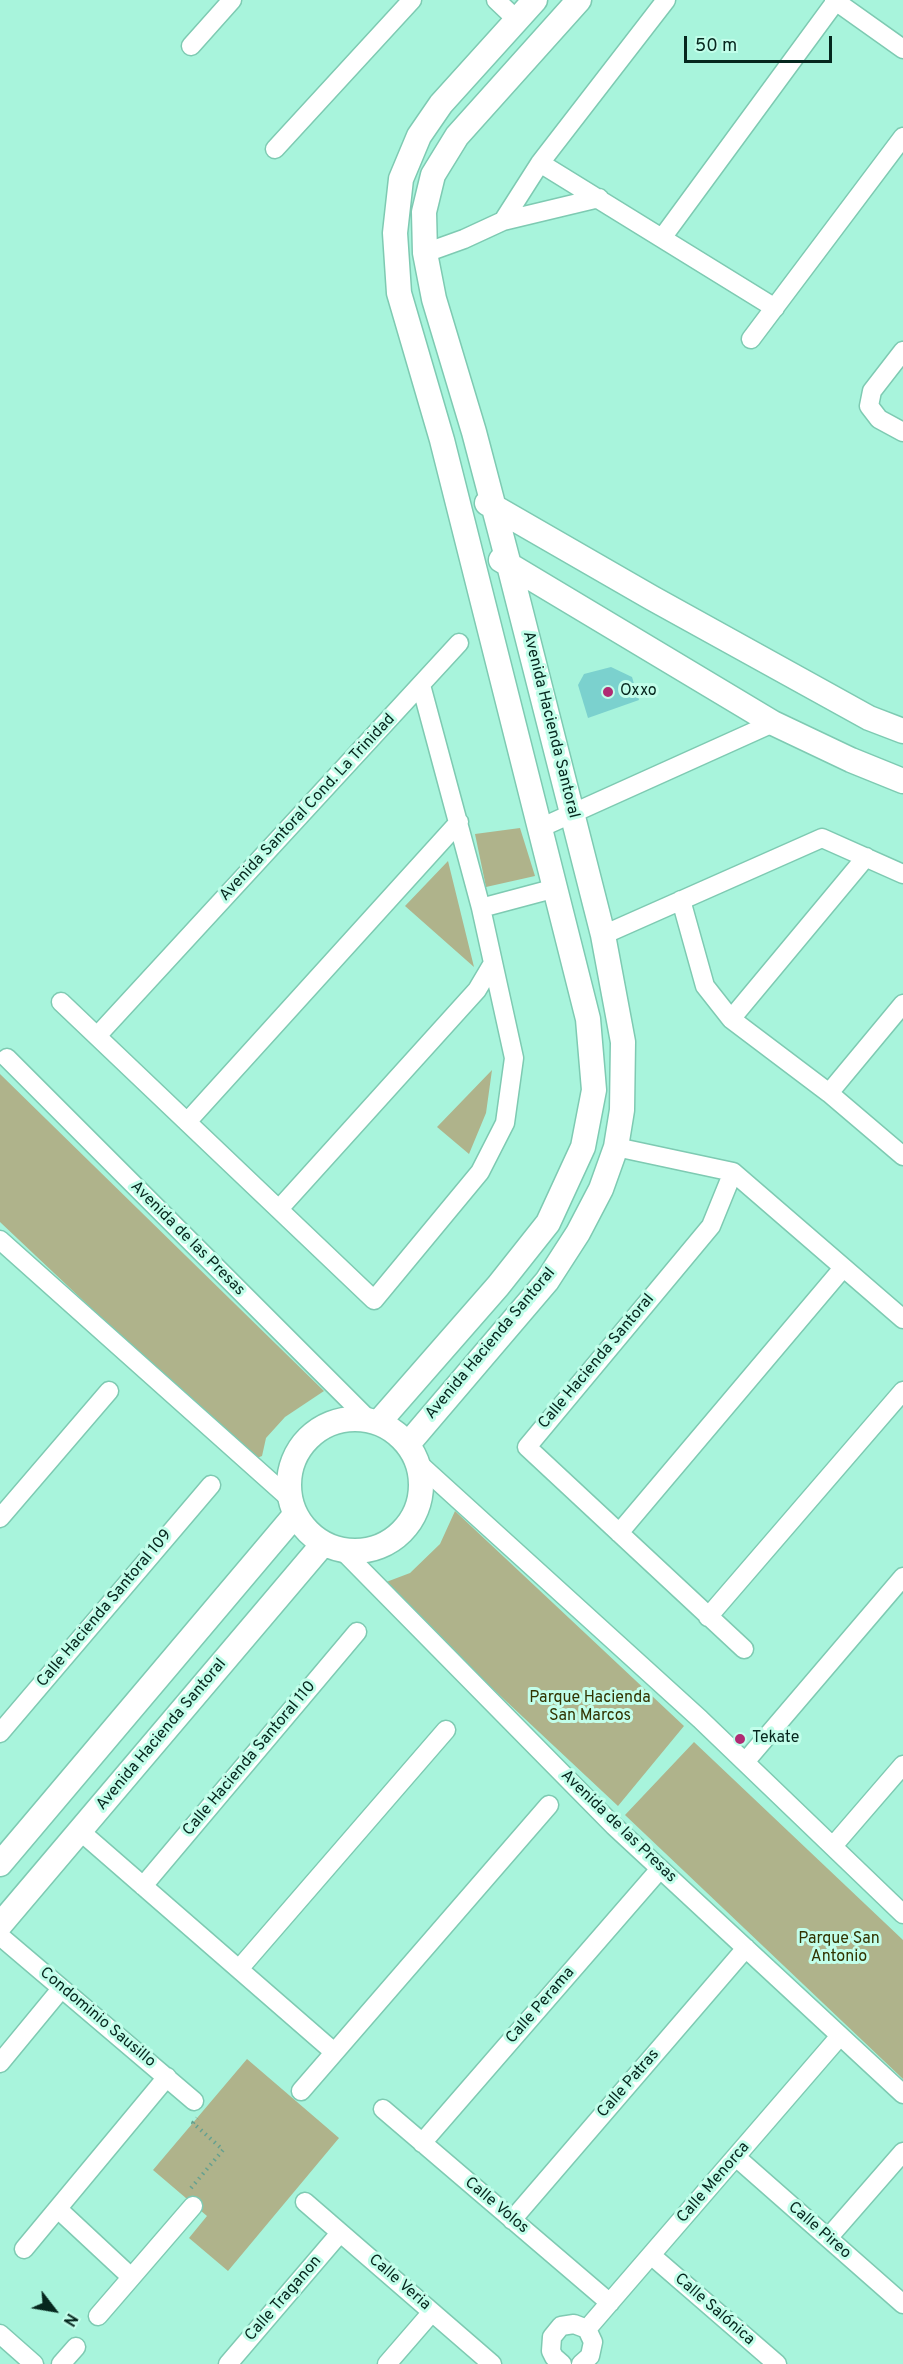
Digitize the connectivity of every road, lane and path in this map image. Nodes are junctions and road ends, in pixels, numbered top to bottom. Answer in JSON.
{"nodes":[{"id":1,"x":232,"y":0,"type":"edge"},
{"id":2,"x":412,"y":0,"type":"edge"},
{"id":3,"x":496,"y":0,"type":"edge"},
{"id":4,"x":535,"y":0,"type":"edge"},
{"id":5,"x":579,"y":0,"type":"edge"},
{"id":6,"x":666,"y":0,"type":"edge"},
{"id":7,"x":835,"y":1,"type":"edge"},
{"id":8,"x":518,"y":20,"type":"junction"},
{"id":9,"x":191,"y":46,"type":"dead end"},
{"id":10,"x":903,"y":49,"type":"edge"},
{"id":11,"x":903,"y":137,"type":"edge"},
{"id":12,"x":275,"y":149,"type":"dead end"},
{"id":13,"x":540,"y":163,"type":"junction"},
{"id":14,"x":599,"y":198,"type":"junction"},
{"id":15,"x":503,"y":221,"type":"junction"},
{"id":16,"x":662,"y":238,"type":"junction"},
{"id":17,"x":425,"y":253,"type":"junction"},
{"id":18,"x":775,"y":308,"type":"junction"},
{"id":19,"x":752,"y":339,"type":"dead end"},
{"id":20,"x":903,"y":351,"type":"edge"},
{"id":21,"x":903,"y":432,"type":"edge"},
{"id":22,"x":453,"y":484,"type":"junction"},
{"id":23,"x":494,"y":507,"type":"junction"},
{"id":24,"x":468,"y":541,"type":"junction"},
{"id":25,"x":509,"y":565,"type":"junction"},
{"id":26,"x":459,"y":643,"type":"dead end"},
{"id":27,"x":421,"y":685,"type":"junction"},
{"id":28,"x":773,"y":723,"type":"junction"},
{"id":29,"x":903,"y":731,"type":"edge"},
{"id":30,"x":903,"y":781,"type":"edge"},
{"id":31,"x":571,"y":814,"type":"junction"},
{"id":32,"x":459,"y":822,"type":"junction"},
{"id":33,"x":540,"y":828,"type":"junction"},
{"id":34,"x":866,"y":857,"type":"junction"},
{"id":35,"x":903,"y":874,"type":"edge"},
{"id":36,"x":556,"y":888,"type":"junction"},
{"id":37,"x":681,"y":900,"type":"junction"},
{"id":38,"x":481,"y":908,"type":"junction"},
{"id":39,"x":603,"y":935,"type":"junction"},
{"id":40,"x":493,"y":963,"type":"junction"},
{"id":41,"x":61,"y":1002,"type":"dead end"},
{"id":42,"x":903,"y":1004,"type":"edge"},
{"id":43,"x":731,"y":1019,"type":"junction"},
{"id":44,"x":98,"y":1035,"type":"junction"},
{"id":45,"x":7,"y":1058,"type":"dead end"},
{"id":46,"x":829,"y":1093,"type":"junction"},
{"id":47,"x":187,"y":1122,"type":"junction"},
{"id":48,"x":616,"y":1147,"type":"junction"},
{"id":49,"x":903,"y":1156,"type":"edge"},
{"id":50,"x":732,"y":1172,"type":"junction"},
{"id":51,"x":279,"y":1209,"type":"junction"},
{"id":52,"x":0,"y":1240,"type":"edge"},
{"id":53,"x":843,"y":1268,"type":"junction"},
{"id":54,"x":903,"y":1318,"type":"edge"},
{"id":55,"x":109,"y":1391,"type":"dead end"},
{"id":56,"x":903,"y":1391,"type":"edge"},
{"id":57,"x":373,"y":1421,"type":"junction"},
{"id":58,"x":412,"y":1453,"type":"junction"},
{"id":59,"x":211,"y":1485,"type":"dead end"},
{"id":60,"x":292,"y":1506,"type":"junction"},
{"id":61,"x":0,"y":1518,"type":"edge"},
{"id":62,"x":620,"y":1533,"type":"junction"},
{"id":63,"x":333,"y":1547,"type":"junction"},
{"id":64,"x":903,"y":1577,"type":"edge"},
{"id":65,"x":708,"y":1617,"type":"junction"},
{"id":66,"x":357,"y":1632,"type":"dead end"},
{"id":67,"x":744,"y":1649,"type":"dead end"},
{"id":68,"x":147,"y":1692,"type":"junction"},
{"id":69,"x":178,"y":1716,"type":"junction"},
{"id":70,"x":446,"y":1730,"type":"dead end"},
{"id":71,"x":0,"y":1733,"type":"edge"},
{"id":72,"x":745,"y":1762,"type":"junction"},
{"id":73,"x":903,"y":1765,"type":"edge"},
{"id":74,"x":549,"y":1805,"type":"dead end"},
{"id":75,"x":80,"y":1831,"type":"junction"},
{"id":76,"x":833,"y":1846,"type":"junction"},
{"id":77,"x":0,"y":1864,"type":"edge"},
{"id":78,"x":660,"y":1869,"type":"junction"},
{"id":79,"x":143,"y":1886,"type":"junction"},
{"id":80,"x":903,"y":1914,"type":"edge"},
{"id":81,"x":0,"y":1925,"type":"edge"},
{"id":82,"x":0,"y":1936,"type":"edge"},
{"id":83,"x":746,"y":1948,"type":"junction"},
{"id":84,"x":239,"y":1969,"type":"junction"},
{"id":85,"x":61,"y":1989,"type":"junction"},
{"id":86,"x":840,"y":2036,"type":"junction"},
{"id":87,"x":334,"y":2052,"type":"junction"},
{"id":88,"x":0,"y":2063,"type":"edge"},
{"id":89,"x":167,"y":2077,"type":"junction"},
{"id":90,"x":301,"y":2091,"type":"dead end"},
{"id":91,"x":903,"y":2094,"type":"edge"},
{"id":92,"x":194,"y":2101,"type":"joint"},
{"id":93,"x":383,"y":2109,"type":"dead end"},
{"id":94,"x":422,"y":2143,"type":"junction"},
{"id":95,"x":903,"y":2152,"type":"edge"},
{"id":96,"x":735,"y":2157,"type":"junction"},
{"id":97,"x":305,"y":2202,"type":"dead end"},
{"id":98,"x":193,"y":2206,"type":"joint"},
{"id":99,"x":58,"y":2210,"type":"junction"},
{"id":100,"x":512,"y":2220,"type":"junction"},
{"id":101,"x":340,"y":2233,"type":"junction"},
{"id":102,"x":828,"y":2238,"type":"junction"},
{"id":103,"x":24,"y":2248,"type":"dead end"},
{"id":104,"x":651,"y":2255,"type":"junction"},
{"id":105,"x":131,"y":2277,"type":"junction"},
{"id":106,"x":610,"y":2302,"type":"junction"},
{"id":107,"x":903,"y":2304,"type":"edge"},
{"id":108,"x":432,"y":2312,"type":"junction"},
{"id":109,"x":98,"y":2316,"type":"dead end"},
{"id":110,"x":587,"y":2329,"type":"junction"},
{"id":111,"x":0,"y":2334,"type":"edge"},
{"id":112,"x":76,"y":2348,"type":"dead end"},
{"id":113,"x":559,"y":2363,"type":"edge"},
{"id":114,"x":585,"y":2363,"type":"edge"},
{"id":115,"x":34,"y":2364,"type":"edge"},
{"id":116,"x":61,"y":2364,"type":"edge"},
{"id":117,"x":228,"y":2364,"type":"edge"},
{"id":118,"x":387,"y":2364,"type":"edge"},
{"id":119,"x":492,"y":2364,"type":"edge"},
{"id":120,"x":777,"y":2364,"type":"edge"}],
"edges":[{"from":1,"to":9,"type":"street"},
{"from":2,"to":12,"type":"street"},
{"from":3,"to":8,"type":"street"},
{"from":4,"to":8,"type":"street","name":"Avenida Hacienda Santoral"},
{"from":5,"to":17,"type":"street","name":"Avenida Hacienda Santoral"},
{"from":6,"to":13,"type":"street"},
{"from":7,"to":10,"type":"street"},
{"from":7,"to":16,"type":"street"},
{"from":8,"to":22,"type":"street","name":"Avenida Hacienda Santoral"},
{"from":11,"to":18,"type":"street"},
{"from":13,"to":14,"type":"street"},
{"from":13,"to":15,"type":"street"},
{"from":14,"to":15,"type":"street"},
{"from":14,"to":16,"type":"street"},
{"from":15,"to":17,"type":"street"},
{"from":16,"to":18,"type":"street"},
{"from":17,"to":23,"type":"street","name":"Avenida Hacienda Santoral"},
{"from":18,"to":19,"type":"street"},
{"from":20,"to":21,"type":"street"},
{"from":22,"to":23,"type":"street"},
{"from":22,"to":24,"type":"street","name":"Avenida Hacienda Santoral"},
{"from":23,"to":25,"type":"street","name":"Avenida Hacienda Santoral"},
{"from":23,"to":29,"type":"street"},
{"from":24,"to":25,"type":"street"},
{"from":24,"to":33,"type":"street","name":"Avenida Hacienda Santoral"},
{"from":25,"to":28,"type":"street"},
{"from":25,"to":31,"type":"street","name":"Avenida Hacienda Santoral"},
{"from":26,"to":27,"type":"street"},
{"from":27,"to":32,"type":"street"},
{"from":27,"to":44,"type":"street","name":"Avenida Santoral Cond. La Trinidad"},
{"from":28,"to":30,"type":"street"},
{"from":28,"to":31,"type":"street"},
{"from":31,"to":33,"type":"street"},
{"from":31,"to":39,"type":"street","name":"Avenida Hacienda Santoral"},
{"from":32,"to":38,"type":"street"},
{"from":32,"to":47,"type":"street"},
{"from":33,"to":36,"type":"street","name":"Avenida Hacienda Santoral"},
{"from":34,"to":35,"type":"street"},
{"from":34,"to":37,"type":"street"},
{"from":34,"to":43,"type":"street"},
{"from":36,"to":38,"type":"street"},
{"from":36,"to":57,"type":"street","name":"Avenida Hacienda Santoral"},
{"from":37,"to":39,"type":"street"},
{"from":37,"to":43,"type":"street"},
{"from":38,"to":40,"type":"street"},
{"from":39,"to":48,"type":"street","name":"Avenida Hacienda Santoral"},
{"from":40,"to":51,"type":"street"},
{"from":40,"to":51,"type":"street"},
{"from":41,"to":44,"type":"street"},
{"from":42,"to":46,"type":"street"},
{"from":43,"to":46,"type":"street"},
{"from":44,"to":47,"type":"street"},
{"from":45,"to":57,"type":"street","name":"Avenida de las Presas"},
{"from":46,"to":49,"type":"street"},
{"from":47,"to":51,"type":"street"},
{"from":48,"to":50,"type":"street"},
{"from":48,"to":58,"type":"street","name":"Avenida Hacienda Santoral"},
{"from":50,"to":53,"type":"street"},
{"from":50,"to":62,"type":"street","name":"Calle Hacienda Santoral"},
{"from":52,"to":60,"type":"street"},
{"from":53,"to":54,"type":"street"},
{"from":53,"to":62,"type":"street"},
{"from":55,"to":61,"type":"street"},
{"from":56,"to":65,"type":"street"},
{"from":57,"to":58,"type":"street"},
{"from":57,"to":60,"type":"street"},
{"from":58,"to":63,"type":"street"},
{"from":58,"to":72,"type":"street"},
{"from":59,"to":71,"type":"street","name":"Calle Hacienda Santoral 109"},
{"from":60,"to":63,"type":"street"},
{"from":60,"to":68,"type":"street"},
{"from":62,"to":65,"type":"street","name":"Calle Hacienda Santoral"},
{"from":63,"to":69,"type":"street","name":"Avenida Hacienda Santoral"},
{"from":63,"to":78,"type":"street","name":"Avenida de las Presas"},
{"from":64,"to":72,"type":"street"},
{"from":65,"to":67,"type":"street","name":"Calle Hacienda Santoral"},
{"from":66,"to":79,"type":"street","name":"Calle Hacienda Santoral 110"},
{"from":68,"to":69,"type":"street"},
{"from":68,"to":77,"type":"street"},
{"from":69,"to":75,"type":"street","name":"Avenida Hacienda Santoral"},
{"from":70,"to":84,"type":"street"},
{"from":72,"to":76,"type":"street"},
{"from":73,"to":76,"type":"street"},
{"from":74,"to":87,"type":"street"},
{"from":75,"to":79,"type":"street"},
{"from":75,"to":81,"type":"street","name":"Avenida Hacienda Santoral"},
{"from":76,"to":80,"type":"street"},
{"from":78,"to":83,"type":"street","name":"Avenida de las Presas"},
{"from":78,"to":94,"type":"street","name":"Calle Perama"},
{"from":79,"to":84,"type":"street"},
{"from":82,"to":85,"type":"street","name":"Condominio Sausillo"},
{"from":83,"to":86,"type":"street","name":"Avenida de las Presas"},
{"from":83,"to":100,"type":"street","name":"Calle Patras"},
{"from":84,"to":87,"type":"street"},
{"from":85,"to":88,"type":"street"},
{"from":85,"to":89,"type":"street","name":"Condominio Sausillo"},
{"from":86,"to":91,"type":"street","name":"Avenida de las Presas"},
{"from":86,"to":96,"type":"street","name":"Calle Menorca"},
{"from":87,"to":90,"type":"street"},
{"from":89,"to":92,"type":"street","name":"Condominio Sausillo"},
{"from":89,"to":99,"type":"street"},
{"from":92,"to":98,"type":"path"},
{"from":93,"to":94,"type":"street","name":"Calle Volos"},
{"from":94,"to":100,"type":"street","name":"Calle Volos"},
{"from":95,"to":102,"type":"street"},
{"from":96,"to":102,"type":"street","name":"Calle Pireo"},
{"from":96,"to":104,"type":"street","name":"Calle Menorca"},
{"from":97,"to":101,"type":"street","name":"Calle Veria"},
{"from":98,"to":105,"type":"street"},
{"from":99,"to":103,"type":"street"},
{"from":99,"to":105,"type":"street"},
{"from":100,"to":106,"type":"street","name":"Calle Volos"},
{"from":101,"to":108,"type":"street","name":"Calle Veria"},
{"from":101,"to":117,"type":"street","name":"Calle Traganon"},
{"from":102,"to":107,"type":"street","name":"Calle Pireo"},
{"from":104,"to":106,"type":"street","name":"Calle Menorca"},
{"from":104,"to":120,"type":"street","name":"Calle Salónica"},
{"from":105,"to":109,"type":"street"},
{"from":106,"to":110,"type":"street","name":"Calle Menorca"},
{"from":108,"to":118,"type":"street"},
{"from":108,"to":119,"type":"street","name":"Calle Veria"},
{"from":110,"to":113,"type":"street"},
{"from":110,"to":114,"type":"street"},
{"from":111,"to":115,"type":"street"},
{"from":112,"to":116,"type":"street"}]}
